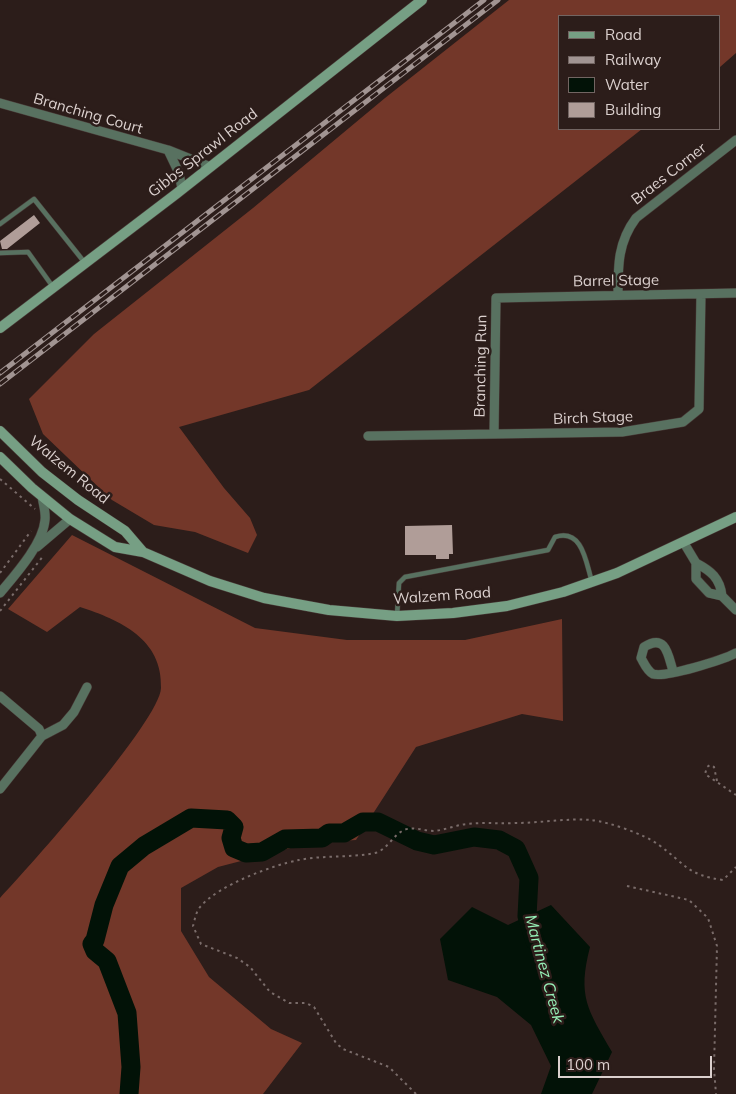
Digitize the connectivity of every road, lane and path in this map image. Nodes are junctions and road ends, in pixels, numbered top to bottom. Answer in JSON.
{"nodes":[{"id":1,"x":422,"y":0,"type":"edge"},
{"id":2,"x":0,"y":103,"type":"edge"},
{"id":3,"x":736,"y":140,"type":"edge"},
{"id":4,"x":168,"y":150,"type":"junction"},
{"id":5,"x":208,"y":166,"type":"junction"},
{"id":6,"x":182,"y":189,"type":"junction"},
{"id":7,"x":0,"y":224,"type":"edge"},
{"id":8,"x":0,"y":253,"type":"edge"},
{"id":9,"x":85,"y":263,"type":"junction"},
{"id":10,"x":53,"y":287,"type":"junction"},
{"id":11,"x":736,"y":293,"type":"edge"},
{"id":12,"x":618,"y":294,"type":"junction"},
{"id":13,"x":701,"y":294,"type":"junction"},
{"id":14,"x":496,"y":298,"type":"joint"},
{"id":15,"x":0,"y":328,"type":"edge"},
{"id":16,"x":0,"y":431,"type":"edge"},
{"id":17,"x":494,"y":434,"type":"junction"},
{"id":18,"x":368,"y":436,"type":"dead end"},
{"id":19,"x":0,"y":457,"type":"edge"},
{"id":20,"x":0,"y":479,"type":"edge"},
{"id":21,"x":42,"y":496,"type":"junction"},
{"id":22,"x":38,"y":512,"type":"dead end"},
{"id":23,"x":736,"y":517,"type":"edge"},
{"id":24,"x":70,"y":519,"type":"junction"},
{"id":25,"x":33,"y":529,"type":"dead end"},
{"id":26,"x":684,"y":543,"type":"junction"},
{"id":27,"x":33,"y":550,"type":"junction"},
{"id":28,"x":144,"y":552,"type":"junction"},
{"id":29,"x":44,"y":554,"type":"dead end"},
{"id":30,"x":696,"y":563,"type":"junction"},
{"id":31,"x":0,"y":573,"type":"edge"},
{"id":32,"x":592,"y":582,"type":"junction"},
{"id":33,"x":0,"y":593,"type":"edge"},
{"id":34,"x":722,"y":596,"type":"junction"},
{"id":35,"x":736,"y":610,"type":"edge"},
{"id":36,"x":0,"y":612,"type":"edge"},
{"id":37,"x":397,"y":616,"type":"junction"},
{"id":38,"x":736,"y":653,"type":"edge"},
{"id":39,"x":673,"y":671,"type":"dead end"},
{"id":40,"x":88,"y":687,"type":"dead end"},
{"id":41,"x":0,"y":696,"type":"edge"},
{"id":42,"x":42,"y":736,"type":"junction"},
{"id":43,"x":717,"y":781,"type":"junction"},
{"id":44,"x":0,"y":789,"type":"edge"},
{"id":45,"x":736,"y":795,"type":"edge"},
{"id":46,"x":736,"y":867,"type":"edge"},
{"id":47,"x":627,"y":886,"type":"dead end"},
{"id":48,"x":416,"y":1094,"type":"edge"},
{"id":49,"x":716,"y":1094,"type":"edge"}],
"edges":[{"from":1,"to":5,"type":"main road","name":"Gibbs Sprawl Road"},
{"from":2,"to":4,"type":"street","name":"Branching Court"},
{"from":3,"to":12,"type":"street","name":"Braes Corner"},
{"from":4,"to":5,"type":"street","name":"Branching Court"},
{"from":4,"to":6,"type":"street"},
{"from":5,"to":6,"type":"main road","name":"Gibbs Sprawl Road"},
{"from":6,"to":9,"type":"main road","name":"Gibbs Sprawl Road"},
{"from":7,"to":9,"type":"lane"},
{"from":8,"to":10,"type":"lane"},
{"from":9,"to":10,"type":"main road","name":"Gibbs Sprawl Road"},
{"from":10,"to":15,"type":"main road","name":"Gibbs Sprawl Road"},
{"from":11,"to":13,"type":"street","name":"Barrel Stage"},
{"from":12,"to":13,"type":"street","name":"Barrel Stage"},
{"from":12,"to":14,"type":"street","name":"Barrel Stage"},
{"from":13,"to":17,"type":"street","name":"Birch Stage"},
{"from":14,"to":17,"type":"street","name":"Branching Run"},
{"from":16,"to":28,"type":"main road","name":"Walzem Road"},
{"from":17,"to":18,"type":"street","name":"Birch Stage"},
{"from":19,"to":21,"type":"main road","name":"Walzem Road"},
{"from":20,"to":22,"type":"path"},
{"from":21,"to":24,"type":"main road","name":"Walzem Road"},
{"from":21,"to":27,"type":"street"},
{"from":23,"to":26,"type":"main road","name":"Walzem Road"},
{"from":24,"to":27,"type":"street"},
{"from":24,"to":28,"type":"main road","name":"Walzem Road"},
{"from":25,"to":31,"type":"path"},
{"from":26,"to":30,"type":"street"},
{"from":26,"to":32,"type":"main road","name":"Walzem Road"},
{"from":27,"to":33,"type":"street"},
{"from":28,"to":37,"type":"main road","name":"Walzem Road"},
{"from":29,"to":36,"type":"path"},
{"from":30,"to":34,"type":"street"},
{"from":30,"to":34,"type":"street"},
{"from":32,"to":37,"type":"main road","name":"Walzem Road"},
{"from":32,"to":37,"type":"lane"},
{"from":34,"to":35,"type":"street"},
{"from":38,"to":39,"type":"street"},
{"from":40,"to":42,"type":"street"},
{"from":41,"to":42,"type":"street"},
{"from":42,"to":44,"type":"street"},
{"from":43,"to":43,"type":"path"},
{"from":43,"to":45,"type":"path"},
{"from":46,"to":48,"type":"path"},
{"from":47,"to":49,"type":"path"}]}
